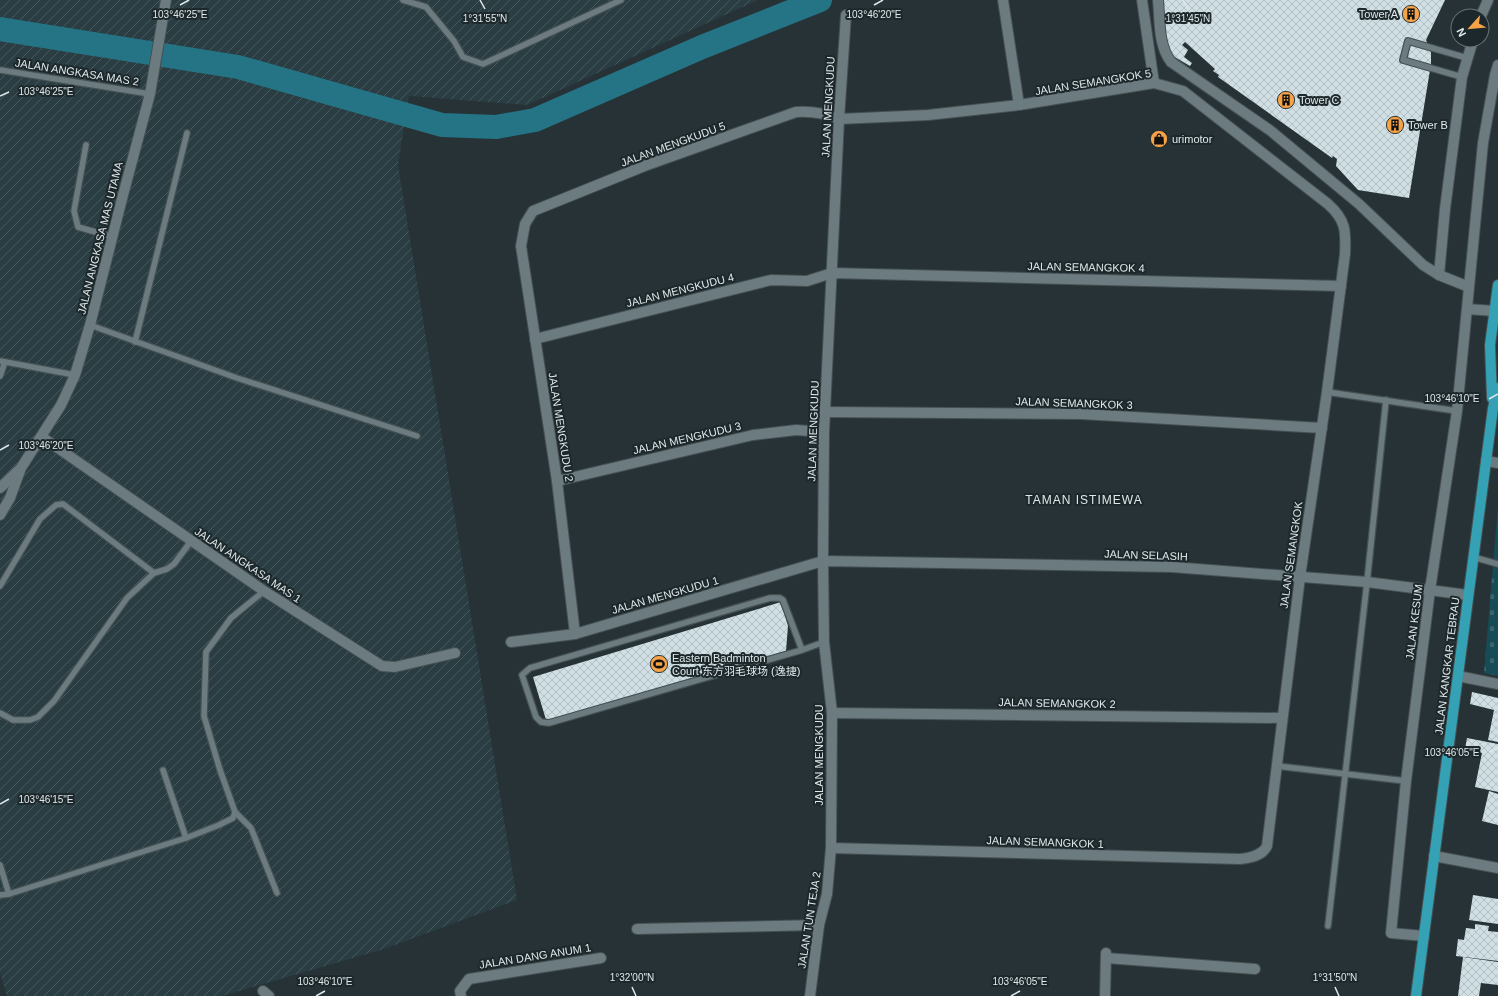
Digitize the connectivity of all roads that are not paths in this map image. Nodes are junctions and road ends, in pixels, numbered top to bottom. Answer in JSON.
{"nodes":[{"id":1,"x":166,"y":0,"type":"edge"},
{"id":2,"x":403,"y":0,"type":"edge"},
{"id":3,"x":621,"y":0,"type":"edge"},
{"id":4,"x":1003,"y":0,"type":"edge"},
{"id":5,"x":1142,"y":0,"type":"edge"},
{"id":6,"x":1158,"y":0,"type":"edge"},
{"id":7,"x":846,"y":15,"type":"dead end"},
{"id":8,"x":1470,"y":48,"type":"edge"},
{"id":9,"x":1467,"y":58,"type":"junction"},
{"id":10,"x":1498,"y":65,"type":"edge"},
{"id":11,"x":0,"y":70,"type":"edge"},
{"id":12,"x":1462,"y":77,"type":"junction"},
{"id":13,"x":1154,"y":83,"type":"junction"},
{"id":14,"x":150,"y":94,"type":"junction"},
{"id":15,"x":1019,"y":105,"type":"junction"},
{"id":16,"x":839,"y":119,"type":"junction"},
{"id":17,"x":187,"y":133,"type":"dead end"},
{"id":18,"x":86,"y":145,"type":"dead end"},
{"id":19,"x":525,"y":224,"type":"joint"},
{"id":20,"x":113,"y":237,"type":"junction"},
{"id":21,"x":1345,"y":254,"type":"joint"},
{"id":22,"x":832,"y":273,"type":"junction"},
{"id":23,"x":1439,"y":275,"type":"junction"},
{"id":24,"x":1498,"y":285,"type":"edge"},
{"id":25,"x":1340,"y":286,"type":"junction"},
{"id":26,"x":1469,"y":287,"type":"junction"},
{"id":27,"x":1468,"y":309,"type":"junction"},
{"id":28,"x":1495,"y":311,"type":"junction"},
{"id":29,"x":90,"y":326,"type":"junction"},
{"id":30,"x":535,"y":339,"type":"junction"},
{"id":31,"x":135,"y":342,"type":"junction"},
{"id":32,"x":2,"y":362,"type":"edge"},
{"id":33,"x":75,"y":375,"type":"junction"},
{"id":34,"x":0,"y":376,"type":"edge"},
{"id":35,"x":1498,"y":388,"type":"edge"},
{"id":36,"x":1327,"y":392,"type":"junction"},
{"id":37,"x":1386,"y":400,"type":"junction"},
{"id":38,"x":1493,"y":408,"type":"junction"},
{"id":39,"x":1457,"y":411,"type":"junction"},
{"id":40,"x":825,"y":412,"type":"junction"},
{"id":41,"x":1322,"y":428,"type":"junction"},
{"id":42,"x":824,"y":432,"type":"junction"},
{"id":43,"x":417,"y":436,"type":"dead end"},
{"id":44,"x":42,"y":437,"type":"junction"},
{"id":45,"x":1486,"y":461,"type":"junction"},
{"id":46,"x":1498,"y":463,"type":"edge"},
{"id":47,"x":21,"y":468,"type":"junction"},
{"id":48,"x":557,"y":481,"type":"junction"},
{"id":49,"x":0,"y":488,"type":"edge"},
{"id":50,"x":0,"y":515,"type":"edge"},
{"id":51,"x":191,"y":541,"type":"junction"},
{"id":52,"x":1473,"y":557,"type":"junction"},
{"id":53,"x":823,"y":561,"type":"junction"},
{"id":54,"x":1498,"y":564,"type":"edge"},
{"id":55,"x":154,"y":573,"type":"junction"},
{"id":56,"x":1300,"y":577,"type":"junction"},
{"id":57,"x":1367,"y":582,"type":"junction"},
{"id":58,"x":0,"y":586,"type":"edge"},
{"id":59,"x":1430,"y":590,"type":"junction"},
{"id":60,"x":264,"y":591,"type":"junction"},
{"id":61,"x":1468,"y":595,"type":"junction"},
{"id":62,"x":575,"y":634,"type":"junction"},
{"id":63,"x":512,"y":642,"type":"dead end"},
{"id":64,"x":824,"y":642,"type":"junction"},
{"id":65,"x":802,"y":650,"type":"junction"},
{"id":66,"x":455,"y":653,"type":"dead end"},
{"id":67,"x":1458,"y":676,"type":"junction"},
{"id":68,"x":1498,"y":684,"type":"edge"},
{"id":69,"x":0,"y":713,"type":"edge"},
{"id":70,"x":832,"y":713,"type":"junction"},
{"id":71,"x":1282,"y":718,"type":"junction"},
{"id":72,"x":1277,"y":766,"type":"junction"},
{"id":73,"x":163,"y":770,"type":"dead end"},
{"id":74,"x":1345,"y":775,"type":"junction"},
{"id":75,"x":1406,"y":782,"type":"junction"},
{"id":76,"x":235,"y":812,"type":"junction"},
{"id":77,"x":186,"y":838,"type":"junction"},
{"id":78,"x":831,"y":848,"type":"junction"},
{"id":79,"x":1257,"y":855,"type":"joint"},
{"id":80,"x":1434,"y":856,"type":"junction"},
{"id":81,"x":0,"y":866,"type":"edge"},
{"id":82,"x":1498,"y":868,"type":"edge"},
{"id":83,"x":9,"y":894,"type":"junction"},
{"id":84,"x":277,"y":894,"type":"dead end"},
{"id":85,"x":0,"y":895,"type":"edge"},
{"id":86,"x":819,"y":925,"type":"junction"},
{"id":87,"x":1328,"y":926,"type":"dead end"},
{"id":88,"x":637,"y":929,"type":"dead end"},
{"id":89,"x":1424,"y":936,"type":"junction"},
{"id":90,"x":601,"y":958,"type":"dead end"},
{"id":91,"x":1255,"y":969,"type":"dead end"},
{"id":92,"x":461,"y":996,"type":"edge"},
{"id":93,"x":810,"y":996,"type":"edge"},
{"id":94,"x":1105,"y":996,"type":"edge"},
{"id":95,"x":1416,"y":996,"type":"edge"}],
"edges":[{"from":1,"to":14,"type":"street","name":"JALAN ANGKASA MAS UTAMA"},
{"from":2,"to":3,"type":"lane"},
{"from":4,"to":15,"type":"street"},
{"from":5,"to":13,"type":"street"},
{"from":6,"to":23,"type":"street"},
{"from":7,"to":16,"type":"street","name":"JALAN MENGKUDU"},
{"from":8,"to":9,"type":"street"},
{"from":9,"to":12,"type":"street"},
{"from":9,"to":12,"type":"lane"},
{"from":10,"to":26,"type":"street","name":"JALAN KESUM"},
{"from":11,"to":14,"type":"lane","name":"JALAN ANGKASA MAS 2"},
{"from":12,"to":23,"type":"street"},
{"from":13,"to":15,"type":"street","name":"JALAN SEMANGKOK 5"},
{"from":13,"to":21,"type":"street","name":"JALAN SEMANGKOK 5"},
{"from":14,"to":20,"type":"street","name":"JALAN ANGKASA MAS UTAMA"},
{"from":15,"to":16,"type":"street","name":"JALAN SEMANGKOK 5"},
{"from":16,"to":19,"type":"street","name":"JALAN MENGKUDU 5"},
{"from":16,"to":22,"type":"street","name":"JALAN MENGKUDU"},
{"from":17,"to":31,"type":"lane"},
{"from":18,"to":20,"type":"lane"},
{"from":19,"to":30,"type":"street","name":"JALAN MENGKUDU 2"},
{"from":20,"to":29,"type":"street","name":"JALAN ANGKASA MAS UTAMA"},
{"from":21,"to":25,"type":"street","name":"JALAN SEMANGKOK"},
{"from":22,"to":25,"type":"street","name":"JALAN SEMANGKOK 4"},
{"from":22,"to":30,"type":"street","name":"JALAN MENGKUDU 4"},
{"from":22,"to":40,"type":"street","name":"JALAN MENGKUDU"},
{"from":23,"to":26,"type":"street"},
{"from":24,"to":28,"type":"main road"},
{"from":25,"to":36,"type":"street","name":"JALAN SEMANGKOK"},
{"from":26,"to":27,"type":"street","name":"JALAN KESUM"},
{"from":27,"to":28,"type":"street"},
{"from":27,"to":39,"type":"street","name":"JALAN KESUM"},
{"from":28,"to":38,"type":"main road"},
{"from":29,"to":31,"type":"lane"},
{"from":29,"to":33,"type":"street","name":"JALAN ANGKASA MAS UTAMA"},
{"from":30,"to":48,"type":"street","name":"JALAN MENGKUDU 2"},
{"from":31,"to":43,"type":"lane"},
{"from":32,"to":33,"type":"lane"},
{"from":32,"to":34,"type":"lane"},
{"from":33,"to":44,"type":"street","name":"JALAN ANGKASA MAS UTAMA"},
{"from":35,"to":38,"type":"main road","name":"JALAN KANGKAR TEBRAU"},
{"from":36,"to":37,"type":"lane"},
{"from":36,"to":41,"type":"street","name":"JALAN SEMANGKOK"},
{"from":37,"to":39,"type":"lane"},
{"from":37,"to":57,"type":"lane"},
{"from":38,"to":45,"type":"main road","name":"JALAN KANGKAR TEBRAU"},
{"from":39,"to":59,"type":"street","name":"JALAN KESUM"},
{"from":40,"to":41,"type":"street","name":"JALAN SEMANGKOK 3"},
{"from":40,"to":42,"type":"street","name":"JALAN MENGKUDU"},
{"from":41,"to":56,"type":"street","name":"JALAN SEMANGKOK"},
{"from":42,"to":48,"type":"street","name":"JALAN MENGKUDU 3"},
{"from":42,"to":53,"type":"street","name":"JALAN MENGKUDU"},
{"from":44,"to":47,"type":"street","name":"JALAN ANGKASA MAS UTAMA"},
{"from":44,"to":51,"type":"street","name":"JALAN ANGKASA MAS 1"},
{"from":45,"to":46,"type":"street"},
{"from":45,"to":52,"type":"main road","name":"JALAN KANGKAR TEBRAU"},
{"from":47,"to":49,"type":"street","name":"JALAN ANGKASA MAS UTAMA"},
{"from":47,"to":50,"type":"street","name":"JALAN ANGKASA MAS UTAMA"},
{"from":48,"to":62,"type":"street","name":"JALAN MENGKUDU 2"},
{"from":51,"to":55,"type":"lane"},
{"from":51,"to":60,"type":"street","name":"JALAN ANGKASA MAS 1"},
{"from":52,"to":54,"type":"lane"},
{"from":52,"to":61,"type":"main road","name":"JALAN KANGKAR TEBRAU"},
{"from":53,"to":56,"type":"street","name":"JALAN SELASIH"},
{"from":53,"to":62,"type":"street","name":"JALAN MENGKUDU 1"},
{"from":53,"to":64,"type":"street","name":"JALAN MENGKUDU"},
{"from":55,"to":58,"type":"lane"},
{"from":55,"to":69,"type":"lane"},
{"from":56,"to":57,"type":"street","name":"JALAN SELASIH"},
{"from":56,"to":71,"type":"street","name":"JALAN SEMANGKOK"},
{"from":57,"to":59,"type":"street","name":"JALAN SELASIH"},
{"from":57,"to":74,"type":"lane"},
{"from":59,"to":61,"type":"street","name":"JALAN SELASIH"},
{"from":59,"to":75,"type":"street","name":"JALAN KESUM"},
{"from":60,"to":66,"type":"street","name":"JALAN ANGKASA MAS 1"},
{"from":60,"to":76,"type":"lane"},
{"from":61,"to":67,"type":"main road","name":"JALAN KANGKAR TEBRAU"},
{"from":62,"to":63,"type":"street","name":"JALAN MENGKUDU 1"},
{"from":64,"to":65,"type":"lane"},
{"from":64,"to":70,"type":"street","name":"JALAN MENGKUDU"},
{"from":65,"to":65,"type":"lane"},
{"from":67,"to":68,"type":"street"},
{"from":67,"to":80,"type":"main road","name":"JALAN KANGKAR TEBRAU"},
{"from":70,"to":71,"type":"street","name":"JALAN SEMANGKOK 2"},
{"from":70,"to":78,"type":"street","name":"JALAN MENGKUDU"},
{"from":71,"to":72,"type":"street","name":"JALAN SEMANGKOK"},
{"from":72,"to":74,"type":"lane"},
{"from":72,"to":79,"type":"street","name":"JALAN SEMANGKOK"},
{"from":73,"to":77,"type":"lane"},
{"from":74,"to":75,"type":"lane"},
{"from":74,"to":87,"type":"lane"},
{"from":75,"to":89,"type":"street","name":"JALAN KESUM"},
{"from":76,"to":77,"type":"lane"},
{"from":76,"to":84,"type":"lane"},
{"from":77,"to":83,"type":"lane"},
{"from":78,"to":79,"type":"street","name":"JALAN SEMANGKOK 1"},
{"from":78,"to":86,"type":"street","name":"JALAN TUN TEJA 2"},
{"from":80,"to":82,"type":"street"},
{"from":80,"to":89,"type":"main road","name":"JALAN KANGKAR TEBRAU"},
{"from":81,"to":83,"type":"lane"},
{"from":83,"to":85,"type":"lane"},
{"from":86,"to":88,"type":"street"},
{"from":86,"to":93,"type":"street","name":"JALAN TUN TEJA 2"},
{"from":89,"to":95,"type":"main road","name":"JALAN KANGKAR TEBRAU"},
{"from":90,"to":92,"type":"street","name":"JALAN DANG ANUM 1"},
{"from":91,"to":94,"type":"street"}]}
